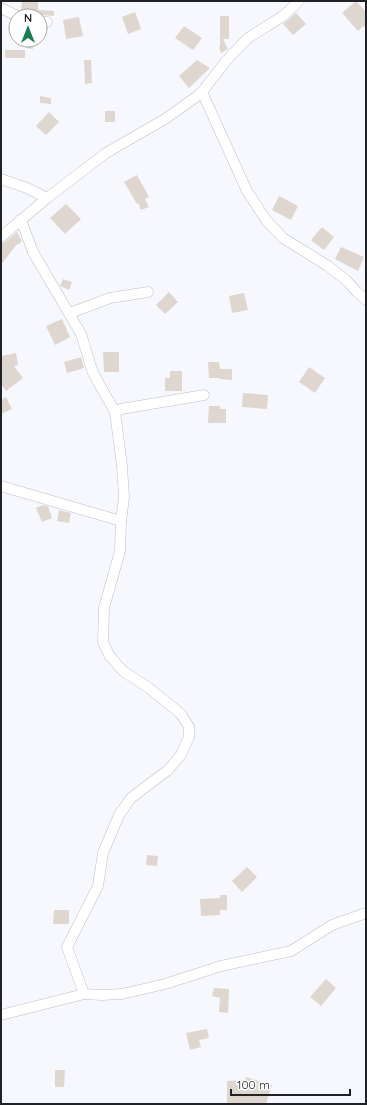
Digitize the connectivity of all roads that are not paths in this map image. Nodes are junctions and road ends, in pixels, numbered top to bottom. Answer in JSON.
{"nodes":[{"id":1,"x":299,"y":1,"type":"edge"},
{"id":2,"x":202,"y":92,"type":"junction"},
{"id":3,"x":1,"y":180,"type":"edge"},
{"id":4,"x":47,"y":198,"type":"junction"},
{"id":5,"x":20,"y":220,"type":"junction"},
{"id":6,"x":1,"y":237,"type":"edge"},
{"id":7,"x":148,"y":292,"type":"dead end"},
{"id":8,"x":366,"y":300,"type":"edge"},
{"id":9,"x":70,"y":314,"type":"junction"},
{"id":10,"x":204,"y":395,"type":"dead end"},
{"id":11,"x":115,"y":412,"type":"junction"},
{"id":12,"x":1,"y":486,"type":"edge"},
{"id":13,"x":121,"y":521,"type":"junction"},
{"id":14,"x":366,"y":914,"type":"edge"},
{"id":15,"x":84,"y":994,"type":"junction"},
{"id":16,"x":1,"y":1015,"type":"edge"}],
"edges":[{"from":1,"to":2,"type":"street"},
{"from":2,"to":4,"type":"street"},
{"from":2,"to":8,"type":"street"},
{"from":3,"to":4,"type":"street"},
{"from":4,"to":5,"type":"street"},
{"from":5,"to":6,"type":"street"},
{"from":5,"to":9,"type":"street"},
{"from":7,"to":9,"type":"street"},
{"from":9,"to":11,"type":"street"},
{"from":10,"to":11,"type":"street"},
{"from":11,"to":13,"type":"street"},
{"from":12,"to":13,"type":"street"},
{"from":13,"to":15,"type":"street"},
{"from":14,"to":15,"type":"street"},
{"from":15,"to":16,"type":"street"}]}
